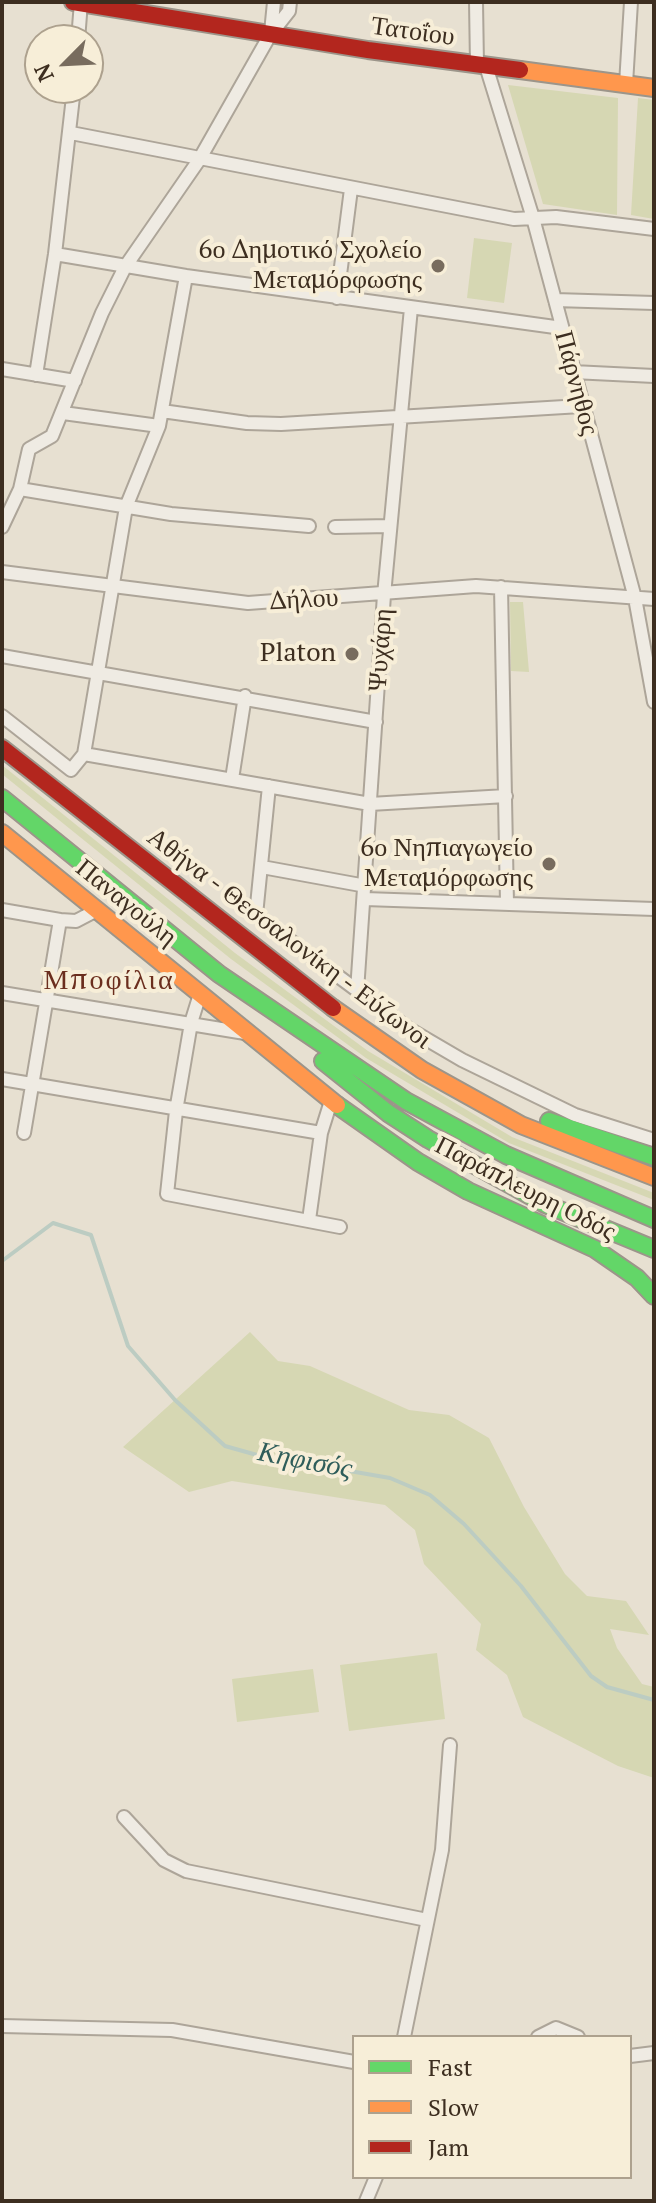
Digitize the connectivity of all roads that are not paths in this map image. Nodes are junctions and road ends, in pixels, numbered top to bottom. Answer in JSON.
{"nodes":[{"id":1,"x":78,"y":2,"type":"edge"},
{"id":2,"x":274,"y":2,"type":"edge"},
{"id":3,"x":290,"y":2,"type":"edge"},
{"id":4,"x":476,"y":2,"type":"edge"},
{"id":5,"x":631,"y":2,"type":"edge"},
{"id":6,"x":78,"y":24,"type":"edge"},
{"id":7,"x":270,"y":35,"type":"junction"},
{"id":8,"x":482,"y":66,"type":"junction"},
{"id":9,"x":626,"y":84,"type":"junction"},
{"id":10,"x":654,"y":88,"type":"edge"},
{"id":11,"x":73,"y":104,"type":"edge"},
{"id":12,"x":71,"y":133,"type":"junction"},
{"id":13,"x":199,"y":160,"type":"junction"},
{"id":14,"x":351,"y":189,"type":"junction"},
{"id":15,"x":533,"y":218,"type":"junction"},
{"id":16,"x":654,"y":229,"type":"edge"},
{"id":17,"x":55,"y":254,"type":"junction"},
{"id":18,"x":125,"y":267,"type":"junction"},
{"id":19,"x":186,"y":276,"type":"junction"},
{"id":20,"x":337,"y":298,"type":"junction"},
{"id":21,"x":555,"y":300,"type":"junction"},
{"id":22,"x":654,"y":303,"type":"edge"},
{"id":23,"x":411,"y":308,"type":"junction"},
{"id":24,"x":562,"y":328,"type":"junction"},
{"id":25,"x":2,"y":369,"type":"edge"},
{"id":26,"x":573,"y":372,"type":"junction"},
{"id":27,"x":36,"y":375,"type":"junction"},
{"id":28,"x":654,"y":376,"type":"edge"},
{"id":29,"x":75,"y":381,"type":"junction"},
{"id":30,"x":581,"y":406,"type":"junction"},
{"id":31,"x":162,"y":411,"type":"junction"},
{"id":32,"x":63,"y":413,"type":"junction"},
{"id":33,"x":400,"y":417,"type":"junction"},
{"id":34,"x":159,"y":426,"type":"junction"},
{"id":35,"x":20,"y":489,"type":"junction"},
{"id":36,"x":126,"y":507,"type":"junction"},
{"id":37,"x":309,"y":526,"type":"dead end"},
{"id":38,"x":390,"y":526,"type":"junction"},
{"id":39,"x":2,"y":527,"type":"edge"},
{"id":40,"x":335,"y":527,"type":"dead end"},
{"id":41,"x":2,"y":572,"type":"edge"},
{"id":42,"x":113,"y":587,"type":"junction"},
{"id":43,"x":501,"y":587,"type":"junction"},
{"id":44,"x":384,"y":595,"type":"junction"},
{"id":45,"x":635,"y":598,"type":"junction"},
{"id":46,"x":654,"y":599,"type":"edge"},
{"id":47,"x":2,"y":656,"type":"edge"},
{"id":48,"x":99,"y":671,"type":"junction"},
{"id":49,"x":245,"y":696,"type":"junction"},
{"id":50,"x":654,"y":700,"type":"edge"},
{"id":51,"x":2,"y":716,"type":"edge"},
{"id":52,"x":376,"y":722,"type":"junction"},
{"id":53,"x":2,"y":748,"type":"edge"},
{"id":54,"x":84,"y":754,"type":"junction"},
{"id":55,"x":232,"y":779,"type":"junction"},
{"id":56,"x":269,"y":786,"type":"junction"},
{"id":57,"x":506,"y":796,"type":"junction"},
{"id":58,"x":2,"y":798,"type":"edge"},
{"id":59,"x":370,"y":804,"type":"junction"},
{"id":60,"x":2,"y":833,"type":"edge"},
{"id":61,"x":262,"y":867,"type":"junction"},
{"id":62,"x":366,"y":892,"type":"junction"},
{"id":63,"x":507,"y":903,"type":"junction"},
{"id":64,"x":654,"y":909,"type":"edge"},
{"id":65,"x":2,"y":910,"type":"edge"},
{"id":66,"x":97,"y":910,"type":"junction"},
{"id":67,"x":60,"y":920,"type":"junction"},
{"id":68,"x":219,"y":974,"type":"junction"},
{"id":69,"x":357,"y":991,"type":"junction"},
{"id":70,"x":2,"y":993,"type":"edge"},
{"id":71,"x":200,"y":994,"type":"junction"},
{"id":72,"x":47,"y":1000,"type":"junction"},
{"id":73,"x":191,"y":1023,"type":"junction"},
{"id":74,"x":248,"y":1034,"type":"junction"},
{"id":75,"x":2,"y":1079,"type":"edge"},
{"id":76,"x":33,"y":1084,"type":"junction"},
{"id":77,"x":460,"y":1094,"type":"junction"},
{"id":78,"x":331,"y":1101,"type":"junction"},
{"id":79,"x":176,"y":1111,"type":"junction"},
{"id":80,"x":24,"y":1133,"type":"dead end"},
{"id":81,"x":321,"y":1133,"type":"junction"},
{"id":82,"x":654,"y":1140,"type":"edge"},
{"id":83,"x":654,"y":1157,"type":"edge"},
{"id":84,"x":654,"y":1177,"type":"edge"},
{"id":85,"x":654,"y":1219,"type":"edge"},
{"id":86,"x":309,"y":1220,"type":"junction"},
{"id":87,"x":340,"y":1227,"type":"dead end"},
{"id":88,"x":654,"y":1249,"type":"edge"},
{"id":89,"x":654,"y":1296,"type":"edge"},
{"id":90,"x":450,"y":1745,"type":"dead end"},
{"id":91,"x":124,"y":1817,"type":"dead end"},
{"id":92,"x":427,"y":1920,"type":"junction"},
{"id":93,"x":2,"y":2026,"type":"edge"},
{"id":94,"x":404,"y":2035,"type":"edge"},
{"id":95,"x":542,"y":2035,"type":"edge"},
{"id":96,"x":573,"y":2035,"type":"edge"},
{"id":97,"x":654,"y":2053,"type":"edge"},
{"id":98,"x":632,"y":2056,"type":"edge"},
{"id":99,"x":352,"y":2062,"type":"edge"},
{"id":100,"x":375,"y":2179,"type":"edge"},
{"id":101,"x":366,"y":2201,"type":"edge"}],
"edges":[{"from":1,"to":6,"type":"street"},
{"from":1,"to":7,"type":"main road","name":"Τατοΐου"},
{"from":2,"to":7,"type":"street"},
{"from":3,"to":7,"type":"street"},
{"from":4,"to":8,"type":"street","name":"Πάρνηθος"},
{"from":5,"to":9,"type":"street"},
{"from":7,"to":8,"type":"main road","name":"Τατοΐου"},
{"from":7,"to":13,"type":"street"},
{"from":8,"to":9,"type":"main road","name":"Τατοΐου"},
{"from":8,"to":15,"type":"street","name":"Πάρνηθος"},
{"from":9,"to":10,"type":"main road","name":"Τατοΐου"},
{"from":11,"to":12,"type":"street"},
{"from":12,"to":13,"type":"street"},
{"from":12,"to":17,"type":"street"},
{"from":13,"to":14,"type":"street"},
{"from":13,"to":18,"type":"street"},
{"from":14,"to":15,"type":"street"},
{"from":14,"to":20,"type":"street"},
{"from":15,"to":16,"type":"street"},
{"from":15,"to":21,"type":"street","name":"Πάρνηθος"},
{"from":17,"to":18,"type":"street"},
{"from":17,"to":27,"type":"street"},
{"from":18,"to":19,"type":"street"},
{"from":18,"to":29,"type":"street"},
{"from":19,"to":20,"type":"street"},
{"from":19,"to":31,"type":"street"},
{"from":20,"to":23,"type":"street"},
{"from":21,"to":22,"type":"street"},
{"from":21,"to":24,"type":"street","name":"Πάρνηθος"},
{"from":23,"to":24,"type":"street"},
{"from":23,"to":33,"type":"street","name":"Ψυχάρη"},
{"from":24,"to":26,"type":"street","name":"Πάρνηθος"},
{"from":25,"to":27,"type":"street"},
{"from":26,"to":28,"type":"street"},
{"from":26,"to":30,"type":"street","name":"Πάρνηθος"},
{"from":27,"to":29,"type":"street"},
{"from":29,"to":32,"type":"street"},
{"from":30,"to":33,"type":"street"},
{"from":30,"to":45,"type":"street","name":"Πάρνηθος"},
{"from":31,"to":33,"type":"street"},
{"from":31,"to":34,"type":"street"},
{"from":32,"to":34,"type":"street"},
{"from":32,"to":35,"type":"street"},
{"from":33,"to":38,"type":"street","name":"Ψυχάρη"},
{"from":34,"to":36,"type":"street"},
{"from":35,"to":36,"type":"street"},
{"from":35,"to":39,"type":"street"},
{"from":36,"to":37,"type":"street"},
{"from":36,"to":42,"type":"street"},
{"from":38,"to":40,"type":"street"},
{"from":38,"to":44,"type":"street","name":"Ψυχάρη"},
{"from":41,"to":42,"type":"street","name":"Δήλου"},
{"from":42,"to":44,"type":"street","name":"Δήλου"},
{"from":42,"to":48,"type":"street"},
{"from":43,"to":44,"type":"street","name":"Δήλου"},
{"from":43,"to":45,"type":"street","name":"Δήλου"},
{"from":43,"to":57,"type":"street"},
{"from":44,"to":52,"type":"street","name":"Ψυχάρη"},
{"from":45,"to":46,"type":"street","name":"Δήλου"},
{"from":45,"to":50,"type":"street","name":"Πάρνηθος"},
{"from":47,"to":48,"type":"street"},
{"from":48,"to":49,"type":"street"},
{"from":48,"to":54,"type":"street"},
{"from":49,"to":52,"type":"street"},
{"from":49,"to":55,"type":"street"},
{"from":51,"to":54,"type":"street"},
{"from":52,"to":59,"type":"street","name":"Ψυχάρη"},
{"from":53,"to":77,"type":"main road","name":"Αθήνα - Θεσσαλονίκη - Εύζωνοι"},
{"from":54,"to":55,"type":"street"},
{"from":55,"to":56,"type":"street"},
{"from":56,"to":59,"type":"street"},
{"from":56,"to":61,"type":"street"},
{"from":57,"to":59,"type":"street"},
{"from":57,"to":63,"type":"street"},
{"from":58,"to":68,"type":"main road"},
{"from":59,"to":62,"type":"street","name":"Ψυχάρη"},
{"from":60,"to":66,"type":"main road","name":"Παναγούλη"},
{"from":61,"to":62,"type":"street"},
{"from":61,"to":69,"type":"street"},
{"from":62,"to":63,"type":"street"},
{"from":62,"to":69,"type":"street","name":"Ψυχάρη"},
{"from":63,"to":64,"type":"street"},
{"from":65,"to":67,"type":"street"},
{"from":66,"to":67,"type":"street"},
{"from":66,"to":71,"type":"main road","name":"Παναγούλη"},
{"from":67,"to":72,"type":"street"},
{"from":68,"to":85,"type":"main road"},
{"from":68,"to":88,"type":"main road"},
{"from":69,"to":82,"type":"street"},
{"from":70,"to":72,"type":"street"},
{"from":71,"to":73,"type":"street"},
{"from":71,"to":74,"type":"main road","name":"Παναγούλη"},
{"from":72,"to":73,"type":"street"},
{"from":72,"to":76,"type":"street"},
{"from":73,"to":74,"type":"street"},
{"from":73,"to":79,"type":"street"},
{"from":74,"to":78,"type":"main road","name":"Παναγούλη"},
{"from":75,"to":76,"type":"street"},
{"from":76,"to":79,"type":"street"},
{"from":76,"to":80,"type":"street"},
{"from":77,"to":83,"type":"main road"},
{"from":77,"to":84,"type":"main road","name":"Αθήνα - Θεσσαλονίκη - Εύζωνοι"},
{"from":78,"to":81,"type":"street"},
{"from":78,"to":89,"type":"main road","name":"Παράπλευρη Οδός"},
{"from":79,"to":81,"type":"street"},
{"from":79,"to":86,"type":"street"},
{"from":81,"to":86,"type":"street"},
{"from":86,"to":87,"type":"street"},
{"from":90,"to":92,"type":"street"},
{"from":91,"to":92,"type":"street"},
{"from":92,"to":94,"type":"street"},
{"from":93,"to":99,"type":"street"},
{"from":95,"to":96,"type":"street"},
{"from":97,"to":98,"type":"street"},
{"from":100,"to":101,"type":"street"}]}
